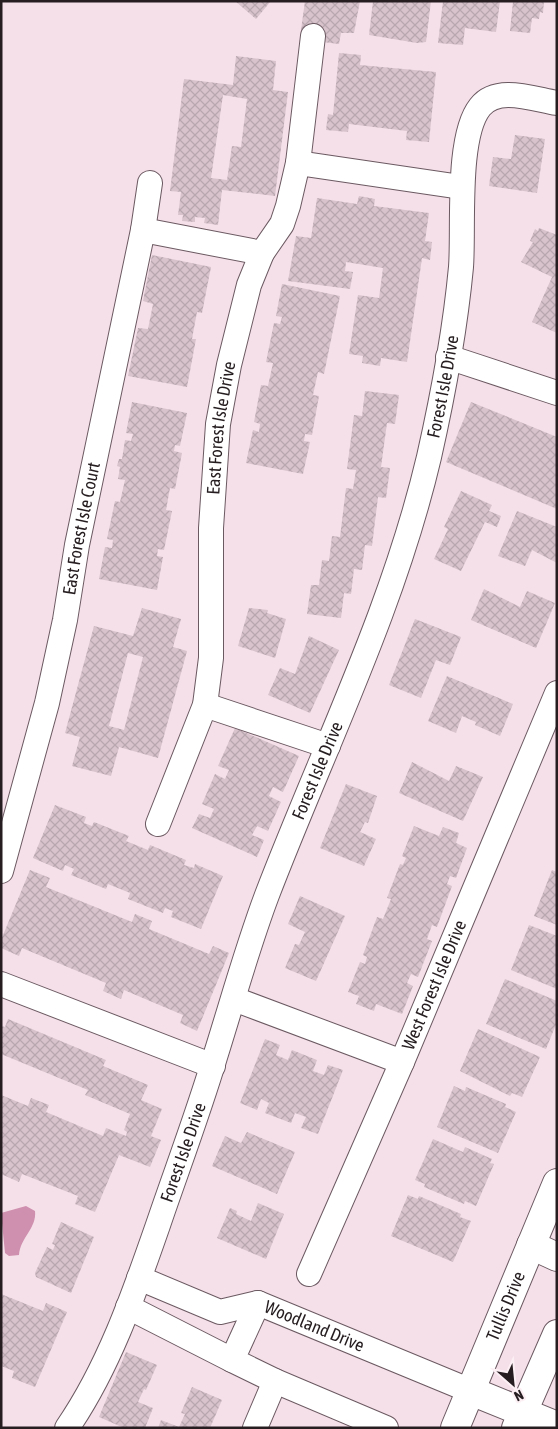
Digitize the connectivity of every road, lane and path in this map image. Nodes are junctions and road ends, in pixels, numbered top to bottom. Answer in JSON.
{"nodes":[{"id":1,"x":313,"y":36,"type":"dead end"},
{"id":2,"x":557,"y":103,"type":"edge"},
{"id":3,"x":298,"y":163,"type":"junction"},
{"id":4,"x":150,"y":183,"type":"dead end"},
{"id":5,"x":461,"y":187,"type":"junction"},
{"id":6,"x":143,"y":230,"type":"junction"},
{"id":7,"x":262,"y":253,"type":"junction"},
{"id":8,"x":448,"y":357,"type":"junction"},
{"id":9,"x":557,"y":393,"type":"edge"},
{"id":10,"x":557,"y":693,"type":"edge"},
{"id":11,"x":205,"y":705,"type":"junction"},
{"id":12,"x":328,"y":746,"type":"junction"},
{"id":13,"x":158,"y":824,"type":"dead end"},
{"id":14,"x":1,"y":871,"type":"edge"},
{"id":15,"x":1,"y":984,"type":"edge"},
{"id":16,"x":234,"y":999,"type":"junction"},
{"id":17,"x":402,"y":1062,"type":"junction"},
{"id":18,"x":213,"y":1066,"type":"junction"},
{"id":19,"x":557,"y":1184,"type":"edge"},
{"id":20,"x":531,"y":1245,"type":"junction"},
{"id":21,"x":557,"y":1257,"type":"edge"},
{"id":22,"x":309,"y":1274,"type":"dead end"},
{"id":23,"x":139,"y":1278,"type":"junction"},
{"id":24,"x":258,"y":1303,"type":"junction"},
{"id":25,"x":128,"y":1307,"type":"junction"},
{"id":26,"x":557,"y":1334,"type":"edge"},
{"id":27,"x":232,"y":1360,"type":"junction"},
{"id":28,"x":275,"y":1381,"type":"junction"},
{"id":29,"x":471,"y":1391,"type":"junction"},
{"id":30,"x":520,"y":1420,"type":"edge"},
{"id":31,"x":557,"y":1426,"type":"edge"},
{"id":32,"x":67,"y":1428,"type":"edge"},
{"id":33,"x":255,"y":1428,"type":"edge"},
{"id":34,"x":386,"y":1428,"type":"edge"},
{"id":35,"x":455,"y":1428,"type":"edge"}],
"edges":[{"from":1,"to":3,"type":"street","name":"East Forest Isle Drive"},
{"from":2,"to":5,"type":"street","name":"Forest Isle Drive"},
{"from":3,"to":5,"type":"street"},
{"from":3,"to":7,"type":"street","name":"East Forest Isle Drive"},
{"from":4,"to":6,"type":"street","name":"East Forest Isle Court"},
{"from":5,"to":8,"type":"street","name":"Forest Isle Drive"},
{"from":6,"to":7,"type":"street"},
{"from":6,"to":14,"type":"street","name":"East Forest Isle Court"},
{"from":7,"to":11,"type":"street","name":"East Forest Isle Drive"},
{"from":8,"to":9,"type":"street"},
{"from":8,"to":12,"type":"street","name":"Forest Isle Drive"},
{"from":10,"to":17,"type":"street","name":"West Forest Isle Drive"},
{"from":11,"to":12,"type":"street"},
{"from":11,"to":13,"type":"street","name":"East Forest Isle Drive"},
{"from":12,"to":16,"type":"street","name":"Forest Isle Drive"},
{"from":15,"to":18,"type":"street"},
{"from":16,"to":17,"type":"street"},
{"from":16,"to":18,"type":"street","name":"Forest Isle Drive"},
{"from":17,"to":22,"type":"street","name":"West Forest Isle Drive"},
{"from":18,"to":23,"type":"street","name":"Forest Isle Drive"},
{"from":19,"to":20,"type":"street","name":"Tullis Drive"},
{"from":20,"to":21,"type":"street"},
{"from":20,"to":29,"type":"street","name":"Tullis Drive"},
{"from":23,"to":24,"type":"street"},
{"from":23,"to":25,"type":"street","name":"Forest Isle Drive"},
{"from":24,"to":27,"type":"street","name":"Woodland Drive"},
{"from":24,"to":29,"type":"street","name":"Woodland Drive"},
{"from":25,"to":27,"type":"street"},
{"from":25,"to":32,"type":"street","name":"Forest Isle Drive"},
{"from":26,"to":30,"type":"street"},
{"from":27,"to":28,"type":"street"},
{"from":28,"to":33,"type":"street"},
{"from":28,"to":34,"type":"street"},
{"from":29,"to":30,"type":"street","name":"Woodland Drive"},
{"from":29,"to":35,"type":"street","name":"Tullis Drive"},
{"from":30,"to":31,"type":"street","name":"Woodland Drive"}]}
